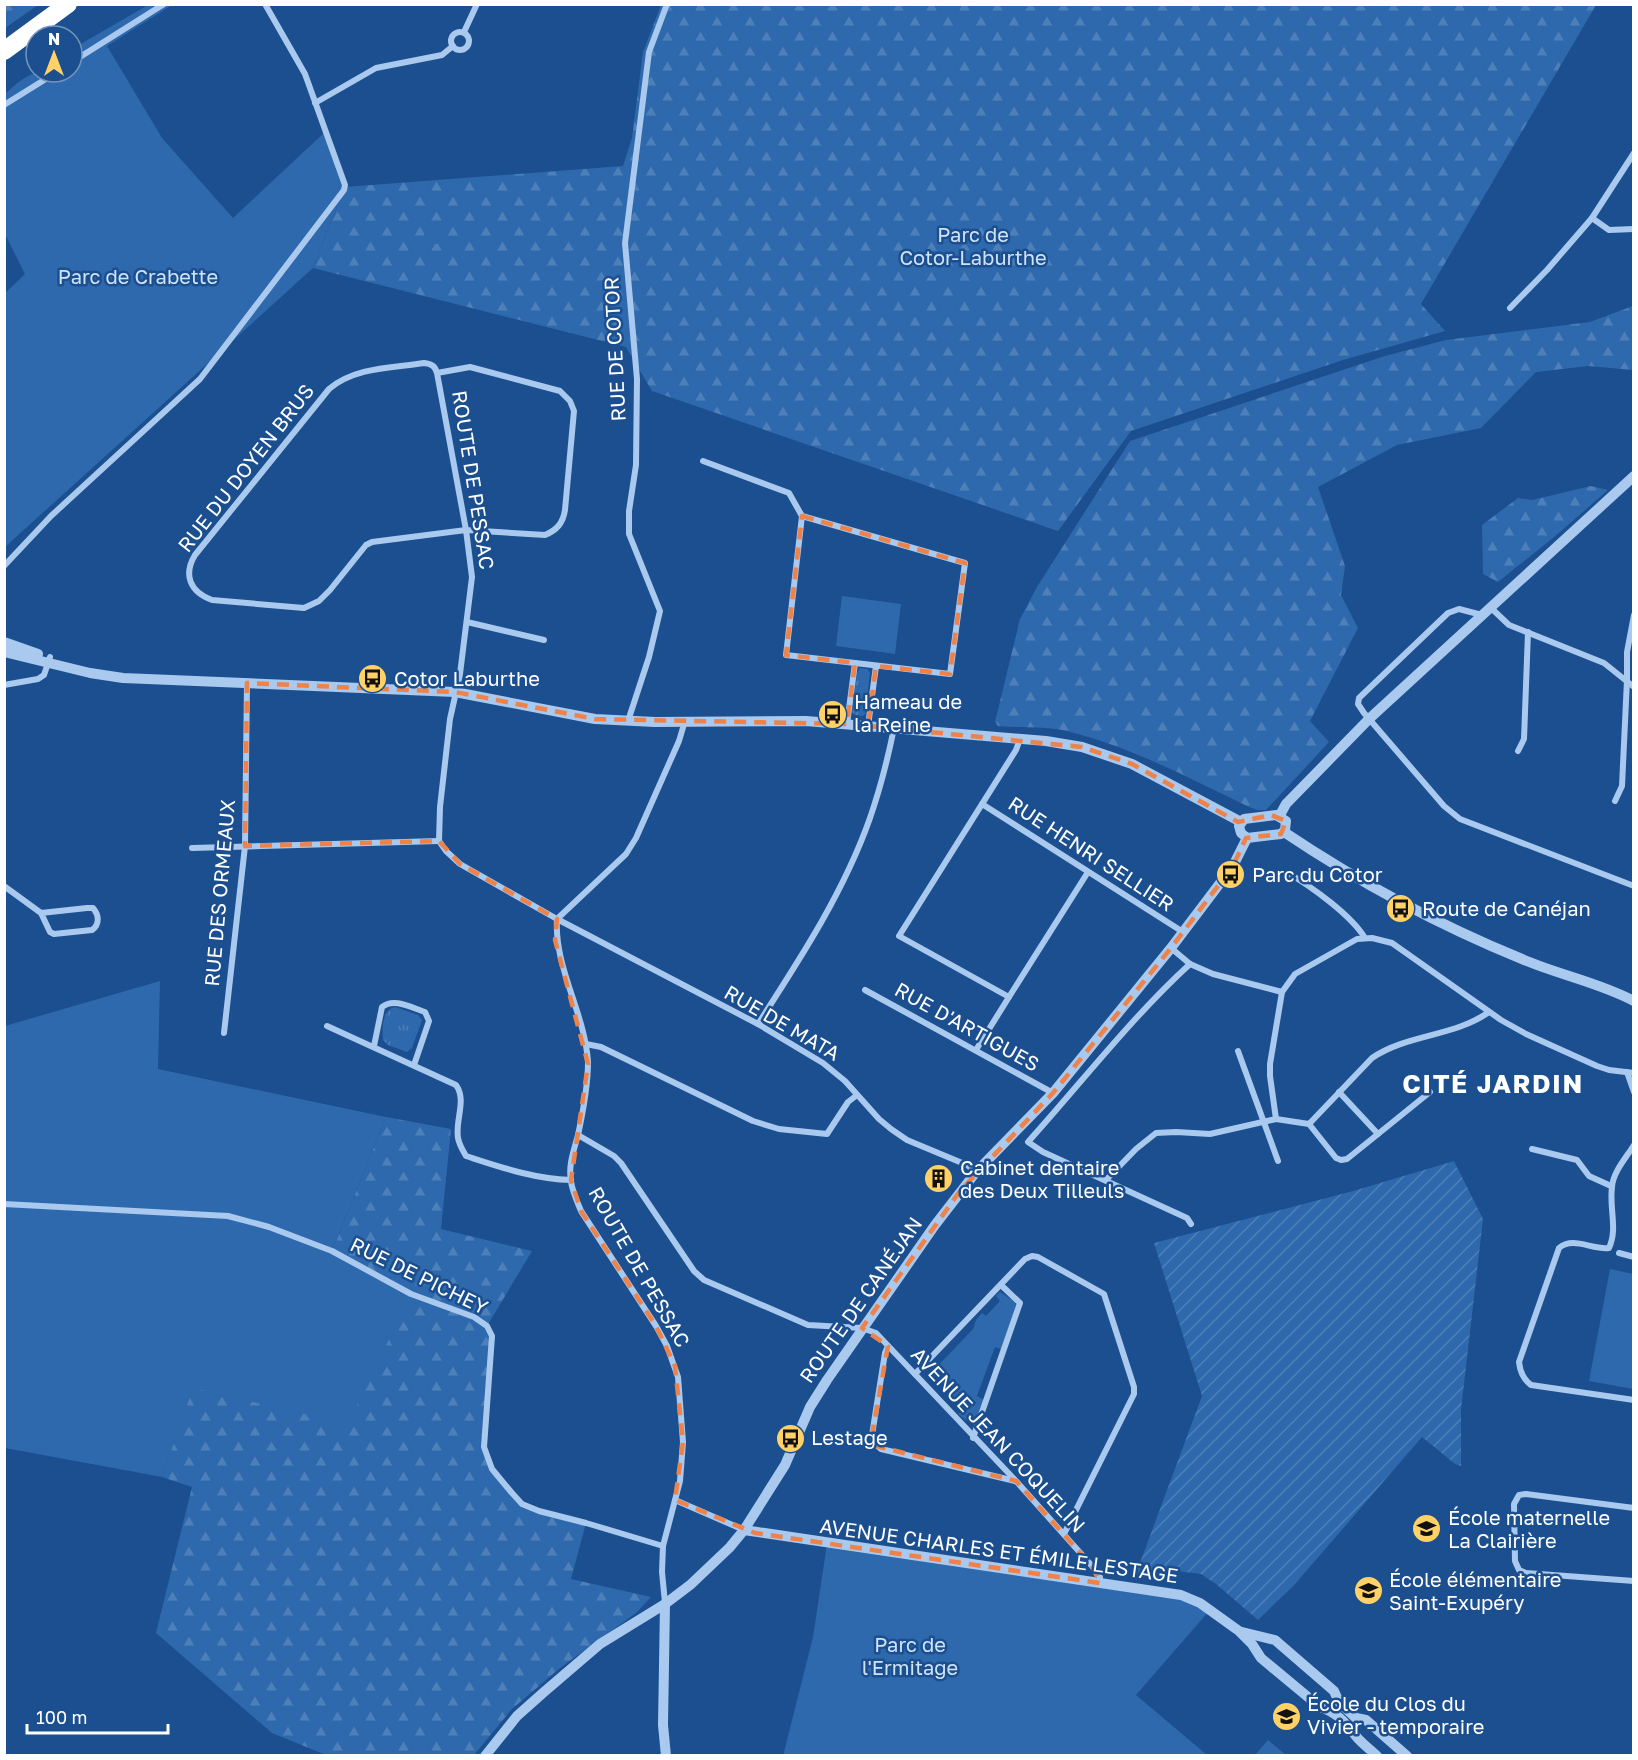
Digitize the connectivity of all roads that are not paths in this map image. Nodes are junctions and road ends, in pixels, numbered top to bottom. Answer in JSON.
{"nodes":[{"id":1,"x":164,"y":4,"type":"edge"},
{"id":2,"x":265,"y":4,"type":"edge"},
{"id":3,"x":477,"y":4,"type":"edge"},
{"id":4,"x":667,"y":4,"type":"edge"},
{"id":5,"x":66,"y":7,"type":"edge"},
{"id":6,"x":464,"y":32,"type":"junction"},
{"id":7,"x":453,"y":46,"type":"junction"},
{"id":8,"x":4,"y":51,"type":"edge"},
{"id":9,"x":84,"y":54,"type":"edge"},
{"id":10,"x":38,"y":84,"type":"edge"},
{"id":11,"x":315,"y":103,"type":"junction"},
{"id":12,"x":4,"y":105,"type":"edge"},
{"id":13,"x":1634,"y":153,"type":"edge"},
{"id":14,"x":1592,"y":218,"type":"junction"},
{"id":15,"x":1634,"y":229,"type":"edge"},
{"id":16,"x":1510,"y":308,"type":"dead end"},
{"id":17,"x":436,"y":370,"type":"junction"},
{"id":18,"x":703,"y":461,"type":"dead end"},
{"id":19,"x":1634,"y":476,"type":"edge"},
{"id":20,"x":802,"y":516,"type":"junction"},
{"id":21,"x":466,"y":530,"type":"junction"},
{"id":22,"x":4,"y":566,"type":"edge"},
{"id":23,"x":1486,"y":611,"type":"junction"},
{"id":24,"x":1634,"y":615,"type":"edge"},
{"id":25,"x":467,"y":622,"type":"junction"},
{"id":26,"x":1528,"y":632,"type":"junction"},
{"id":27,"x":544,"y":640,"type":"dead end"},
{"id":28,"x":4,"y":642,"type":"edge"},
{"id":29,"x":4,"y":652,"type":"edge"},
{"id":30,"x":49,"y":660,"type":"junction"},
{"id":31,"x":855,"y":663,"type":"junction"},
{"id":32,"x":876,"y":666,"type":"junction"},
{"id":33,"x":1627,"y":680,"type":"junction"},
{"id":34,"x":247,"y":683,"type":"junction"},
{"id":35,"x":4,"y":685,"type":"edge"},
{"id":36,"x":1634,"y":687,"type":"edge"},
{"id":37,"x":456,"y":692,"type":"junction"},
{"id":38,"x":1369,"y":719,"type":"junction"},
{"id":39,"x":628,"y":721,"type":"junction"},
{"id":40,"x":686,"y":721,"type":"junction"},
{"id":41,"x":847,"y":724,"type":"junction"},
{"id":42,"x":868,"y":726,"type":"junction"},
{"id":43,"x":894,"y":728,"type":"junction"},
{"id":44,"x":1020,"y":739,"type":"junction"},
{"id":45,"x":1518,"y":751,"type":"dead end"},
{"id":46,"x":1615,"y":801,"type":"dead end"},
{"id":47,"x":982,"y":804,"type":"junction"},
{"id":48,"x":1280,"y":815,"type":"junction"},
{"id":49,"x":1241,"y":822,"type":"junction"},
{"id":50,"x":1284,"y":832,"type":"junction"},
{"id":51,"x":1247,"y":838,"type":"junction"},
{"id":52,"x":439,"y":841,"type":"junction"},
{"id":53,"x":245,"y":846,"type":"junction"},
{"id":54,"x":192,"y":848,"type":"dead end"},
{"id":55,"x":1088,"y":872,"type":"junction"},
{"id":56,"x":1288,"y":873,"type":"dead end"},
{"id":57,"x":4,"y":885,"type":"edge"},
{"id":58,"x":1634,"y":886,"type":"edge"},
{"id":59,"x":41,"y":913,"type":"junction"},
{"id":60,"x":557,"y":919,"type":"junction"},
{"id":61,"x":1183,"y":932,"type":"junction"},
{"id":62,"x":1365,"y":938,"type":"junction"},
{"id":63,"x":1171,"y":948,"type":"junction"},
{"id":64,"x":1191,"y":964,"type":"junction"},
{"id":65,"x":865,"y":990,"type":"dead end"},
{"id":66,"x":1282,"y":992,"type":"junction"},
{"id":67,"x":1009,"y":997,"type":"junction"},
{"id":68,"x":1634,"y":1001,"type":"edge"},
{"id":69,"x":1489,"y":1012,"type":"junction"},
{"id":70,"x":758,"y":1024,"type":"junction"},
{"id":71,"x":327,"y":1026,"type":"dead end"},
{"id":72,"x":224,"y":1033,"type":"dead end"},
{"id":73,"x":586,"y":1044,"type":"junction"},
{"id":74,"x":374,"y":1046,"type":"junction"},
{"id":75,"x":976,"y":1050,"type":"junction"},
{"id":76,"x":1238,"y":1051,"type":"dead end"},
{"id":77,"x":414,"y":1065,"type":"junction"},
{"id":78,"x":1630,"y":1072,"type":"edge"},
{"id":79,"x":1339,"y":1092,"type":"junction"},
{"id":80,"x":1430,"y":1092,"type":"dead end"},
{"id":81,"x":1634,"y":1092,"type":"edge"},
{"id":82,"x":1053,"y":1093,"type":"junction"},
{"id":83,"x":857,"y":1095,"type":"junction"},
{"id":84,"x":1276,"y":1119,"type":"junction"},
{"id":85,"x":1264,"y":1122,"type":"junction"},
{"id":86,"x":1309,"y":1124,"type":"junction"},
{"id":87,"x":1378,"y":1134,"type":"junction"},
{"id":88,"x":578,"y":1135,"type":"junction"},
{"id":89,"x":1634,"y":1145,"type":"edge"},
{"id":90,"x":1532,"y":1149,"type":"dead end"},
{"id":91,"x":1278,"y":1161,"type":"dead end"},
{"id":92,"x":976,"y":1172,"type":"junction"},
{"id":93,"x":570,"y":1180,"type":"junction"},
{"id":94,"x":1106,"y":1180,"type":"junction"},
{"id":95,"x":1611,"y":1186,"type":"junction"},
{"id":96,"x":4,"y":1204,"type":"edge"},
{"id":97,"x":1191,"y":1224,"type":"dead end"},
{"id":98,"x":1619,"y":1253,"type":"dead end"},
{"id":99,"x":1634,"y":1257,"type":"edge"},
{"id":100,"x":1001,"y":1285,"type":"junction"},
{"id":101,"x":862,"y":1328,"type":"junction"},
{"id":102,"x":888,"y":1346,"type":"junction"},
{"id":103,"x":915,"y":1374,"type":"junction"},
{"id":104,"x":1634,"y":1400,"type":"edge"},
{"id":105,"x":973,"y":1438,"type":"junction"},
{"id":106,"x":1016,"y":1481,"type":"junction"},
{"id":107,"x":675,"y":1500,"type":"junction"},
{"id":108,"x":1634,"y":1508,"type":"edge"},
{"id":109,"x":744,"y":1530,"type":"junction"},
{"id":110,"x":1064,"y":1534,"type":"junction"},
{"id":111,"x":663,"y":1546,"type":"junction"},
{"id":112,"x":1634,"y":1581,"type":"edge"},
{"id":113,"x":1100,"y":1583,"type":"junction"},
{"id":114,"x":665,"y":1604,"type":"junction"},
{"id":115,"x":1239,"y":1631,"type":"junction"},
{"id":116,"x":1262,"y":1636,"type":"junction"},
{"id":117,"x":1254,"y":1647,"type":"junction"},
{"id":118,"x":485,"y":1755,"type":"edge"},
{"id":119,"x":666,"y":1755,"type":"edge"},
{"id":120,"x":1377,"y":1755,"type":"edge"},
{"id":121,"x":1407,"y":1755,"type":"edge"}],
"edges":[{"from":1,"to":9,"type":"street"},
{"from":2,"to":11,"type":"street"},
{"from":3,"to":6,"type":"street"},
{"from":4,"to":39,"type":"street","name":"RUE DE COTOR"},
{"from":5,"to":8,"type":"highway"},
{"from":6,"to":7,"type":"street"},
{"from":6,"to":7,"type":"street"},
{"from":7,"to":11,"type":"street"},
{"from":10,"to":12,"type":"street"},
{"from":11,"to":22,"type":"street"},
{"from":13,"to":14,"type":"street"},
{"from":14,"to":15,"type":"street"},
{"from":14,"to":16,"type":"street"},
{"from":17,"to":21,"type":"street","name":"ROUTE DE PESSAC"},
{"from":17,"to":21,"type":"street","name":"RUE DU DOYEN BRUS"},
{"from":17,"to":21,"type":"street","name":"RUE DU DOYEN BRUS"},
{"from":18,"to":20,"type":"street"},
{"from":19,"to":23,"type":"street"},
{"from":20,"to":31,"type":"street"},
{"from":20,"to":32,"type":"street"},
{"from":21,"to":25,"type":"street","name":"ROUTE DE PESSAC"},
{"from":23,"to":26,"type":"street"},
{"from":23,"to":38,"type":"street"},
{"from":23,"to":38,"type":"street"},
{"from":24,"to":33,"type":"street"},
{"from":25,"to":27,"type":"street"},
{"from":25,"to":37,"type":"street","name":"ROUTE DE PESSAC"},
{"from":26,"to":33,"type":"street"},
{"from":26,"to":45,"type":"street"},
{"from":28,"to":30,"type":"street"},
{"from":29,"to":30,"type":"street"},
{"from":30,"to":34,"type":"street"},
{"from":30,"to":35,"type":"street"},
{"from":31,"to":32,"type":"street"},
{"from":31,"to":41,"type":"street"},
{"from":32,"to":42,"type":"street"},
{"from":33,"to":36,"type":"street"},
{"from":33,"to":46,"type":"street"},
{"from":34,"to":37,"type":"street"},
{"from":34,"to":53,"type":"street","name":"RUE DES ORMEAUX"},
{"from":37,"to":39,"type":"street"},
{"from":37,"to":52,"type":"street","name":"ROUTE DE PESSAC"},
{"from":38,"to":48,"type":"street"},
{"from":38,"to":58,"type":"street"},
{"from":39,"to":40,"type":"street"},
{"from":40,"to":41,"type":"street"},
{"from":40,"to":60,"type":"street"},
{"from":41,"to":42,"type":"street"},
{"from":42,"to":43,"type":"street"},
{"from":43,"to":44,"type":"street"},
{"from":43,"to":70,"type":"street"},
{"from":44,"to":47,"type":"street"},
{"from":44,"to":49,"type":"street"},
{"from":47,"to":55,"type":"street","name":"RUE HENRI SELLIER"},
{"from":47,"to":67,"type":"street"},
{"from":48,"to":49,"type":"street"},
{"from":48,"to":50,"type":"street"},
{"from":49,"to":51,"type":"street"},
{"from":50,"to":51,"type":"street"},
{"from":50,"to":68,"type":"street"},
{"from":51,"to":61,"type":"street","name":"ROUTE DE CANÉJAN"},
{"from":52,"to":53,"type":"street"},
{"from":52,"to":60,"type":"street"},
{"from":53,"to":54,"type":"street"},
{"from":53,"to":72,"type":"street","name":"RUE DES ORMEAUX"},
{"from":55,"to":61,"type":"street","name":"RUE HENRI SELLIER"},
{"from":55,"to":67,"type":"street"},
{"from":56,"to":62,"type":"street"},
{"from":57,"to":59,"type":"street"},
{"from":59,"to":59,"type":"street"},
{"from":60,"to":70,"type":"street","name":"RUE DE MATA"},
{"from":60,"to":73,"type":"street","name":"ROUTE DE PESSAC"},
{"from":61,"to":63,"type":"street","name":"ROUTE DE CANÉJAN"},
{"from":62,"to":66,"type":"street"},
{"from":62,"to":69,"type":"street"},
{"from":63,"to":64,"type":"street"},
{"from":63,"to":82,"type":"street","name":"ROUTE DE CANÉJAN"},
{"from":64,"to":66,"type":"street"},
{"from":64,"to":94,"type":"street"},
{"from":65,"to":75,"type":"street","name":"RUE D'ARTIGUES"},
{"from":66,"to":84,"type":"street"},
{"from":67,"to":75,"type":"street"},
{"from":69,"to":78,"type":"street"},
{"from":69,"to":79,"type":"street"},
{"from":70,"to":83,"type":"street","name":"RUE DE MATA"},
{"from":71,"to":74,"type":"street"},
{"from":73,"to":83,"type":"street"},
{"from":73,"to":88,"type":"street","name":"ROUTE DE PESSAC"},
{"from":74,"to":77,"type":"street"},
{"from":74,"to":77,"type":"street"},
{"from":75,"to":82,"type":"street","name":"RUE D'ARTIGUES"},
{"from":76,"to":85,"type":"street"},
{"from":77,"to":93,"type":"street"},
{"from":78,"to":81,"type":"street"},
{"from":79,"to":86,"type":"street"},
{"from":79,"to":87,"type":"street"},
{"from":80,"to":87,"type":"street"},
{"from":82,"to":92,"type":"street","name":"ROUTE DE CANÉJAN"},
{"from":83,"to":92,"type":"street","name":"RUE DE MATA"},
{"from":84,"to":85,"type":"street"},
{"from":84,"to":86,"type":"street"},
{"from":85,"to":91,"type":"street"},
{"from":85,"to":94,"type":"street"},
{"from":86,"to":87,"type":"street"},
{"from":88,"to":93,"type":"street","name":"ROUTE DE PESSAC"},
{"from":88,"to":101,"type":"street"},
{"from":89,"to":95,"type":"street"},
{"from":90,"to":95,"type":"street"},
{"from":92,"to":101,"type":"street","name":"ROUTE DE CANÉJAN"},
{"from":93,"to":107,"type":"street","name":"ROUTE DE PESSAC"},
{"from":94,"to":97,"type":"street"},
{"from":95,"to":104,"type":"street"},
{"from":96,"to":111,"type":"street","name":"RUE DE PICHEY"},
{"from":98,"to":99,"type":"street"},
{"from":100,"to":103,"type":"street"},
{"from":100,"to":105,"type":"street"},
{"from":100,"to":110,"type":"street"},
{"from":101,"to":102,"type":"street","name":"AVENUE JEAN COQUELIN"},
{"from":101,"to":109,"type":"street","name":"ROUTE DE CANÉJAN"},
{"from":102,"to":103,"type":"street","name":"AVENUE JEAN COQUELIN"},
{"from":102,"to":106,"type":"street"},
{"from":103,"to":105,"type":"street","name":"AVENUE JEAN COQUELIN"},
{"from":105,"to":106,"type":"street","name":"AVENUE JEAN COQUELIN"},
{"from":106,"to":110,"type":"street","name":"AVENUE JEAN COQUELIN"},
{"from":107,"to":109,"type":"street"},
{"from":107,"to":111,"type":"street","name":"ROUTE DE PESSAC"},
{"from":108,"to":112,"type":"street"},
{"from":109,"to":113,"type":"street","name":"AVENUE CHARLES ET ÉMILE LESTAGE"},
{"from":109,"to":114,"type":"street","name":"ROUTE DE CANÉJAN"},
{"from":110,"to":113,"type":"street","name":"AVENUE JEAN COQUELIN"},
{"from":111,"to":114,"type":"street","name":"ROUTE DE PESSAC"},
{"from":113,"to":115,"type":"street","name":"AVENUE CHARLES ET ÉMILE LESTAGE"},
{"from":114,"to":118,"type":"street","name":"ROUTE DE CANÉJAN"},
{"from":114,"to":119,"type":"street","name":"ROUTE DE PESSAC"},
{"from":115,"to":116,"type":"street","name":"AVENUE CHARLES ET ÉMILE LESTAGE"},
{"from":115,"to":117,"type":"street","name":"AVENUE CHARLES ET ÉMILE LESTAGE"},
{"from":116,"to":117,"type":"street"},
{"from":116,"to":121,"type":"street","name":"AVENUE CHARLES ET ÉMILE LESTAGE"},
{"from":117,"to":120,"type":"street","name":"AVENUE CHARLES ET ÉMILE LESTAGE"}]}
